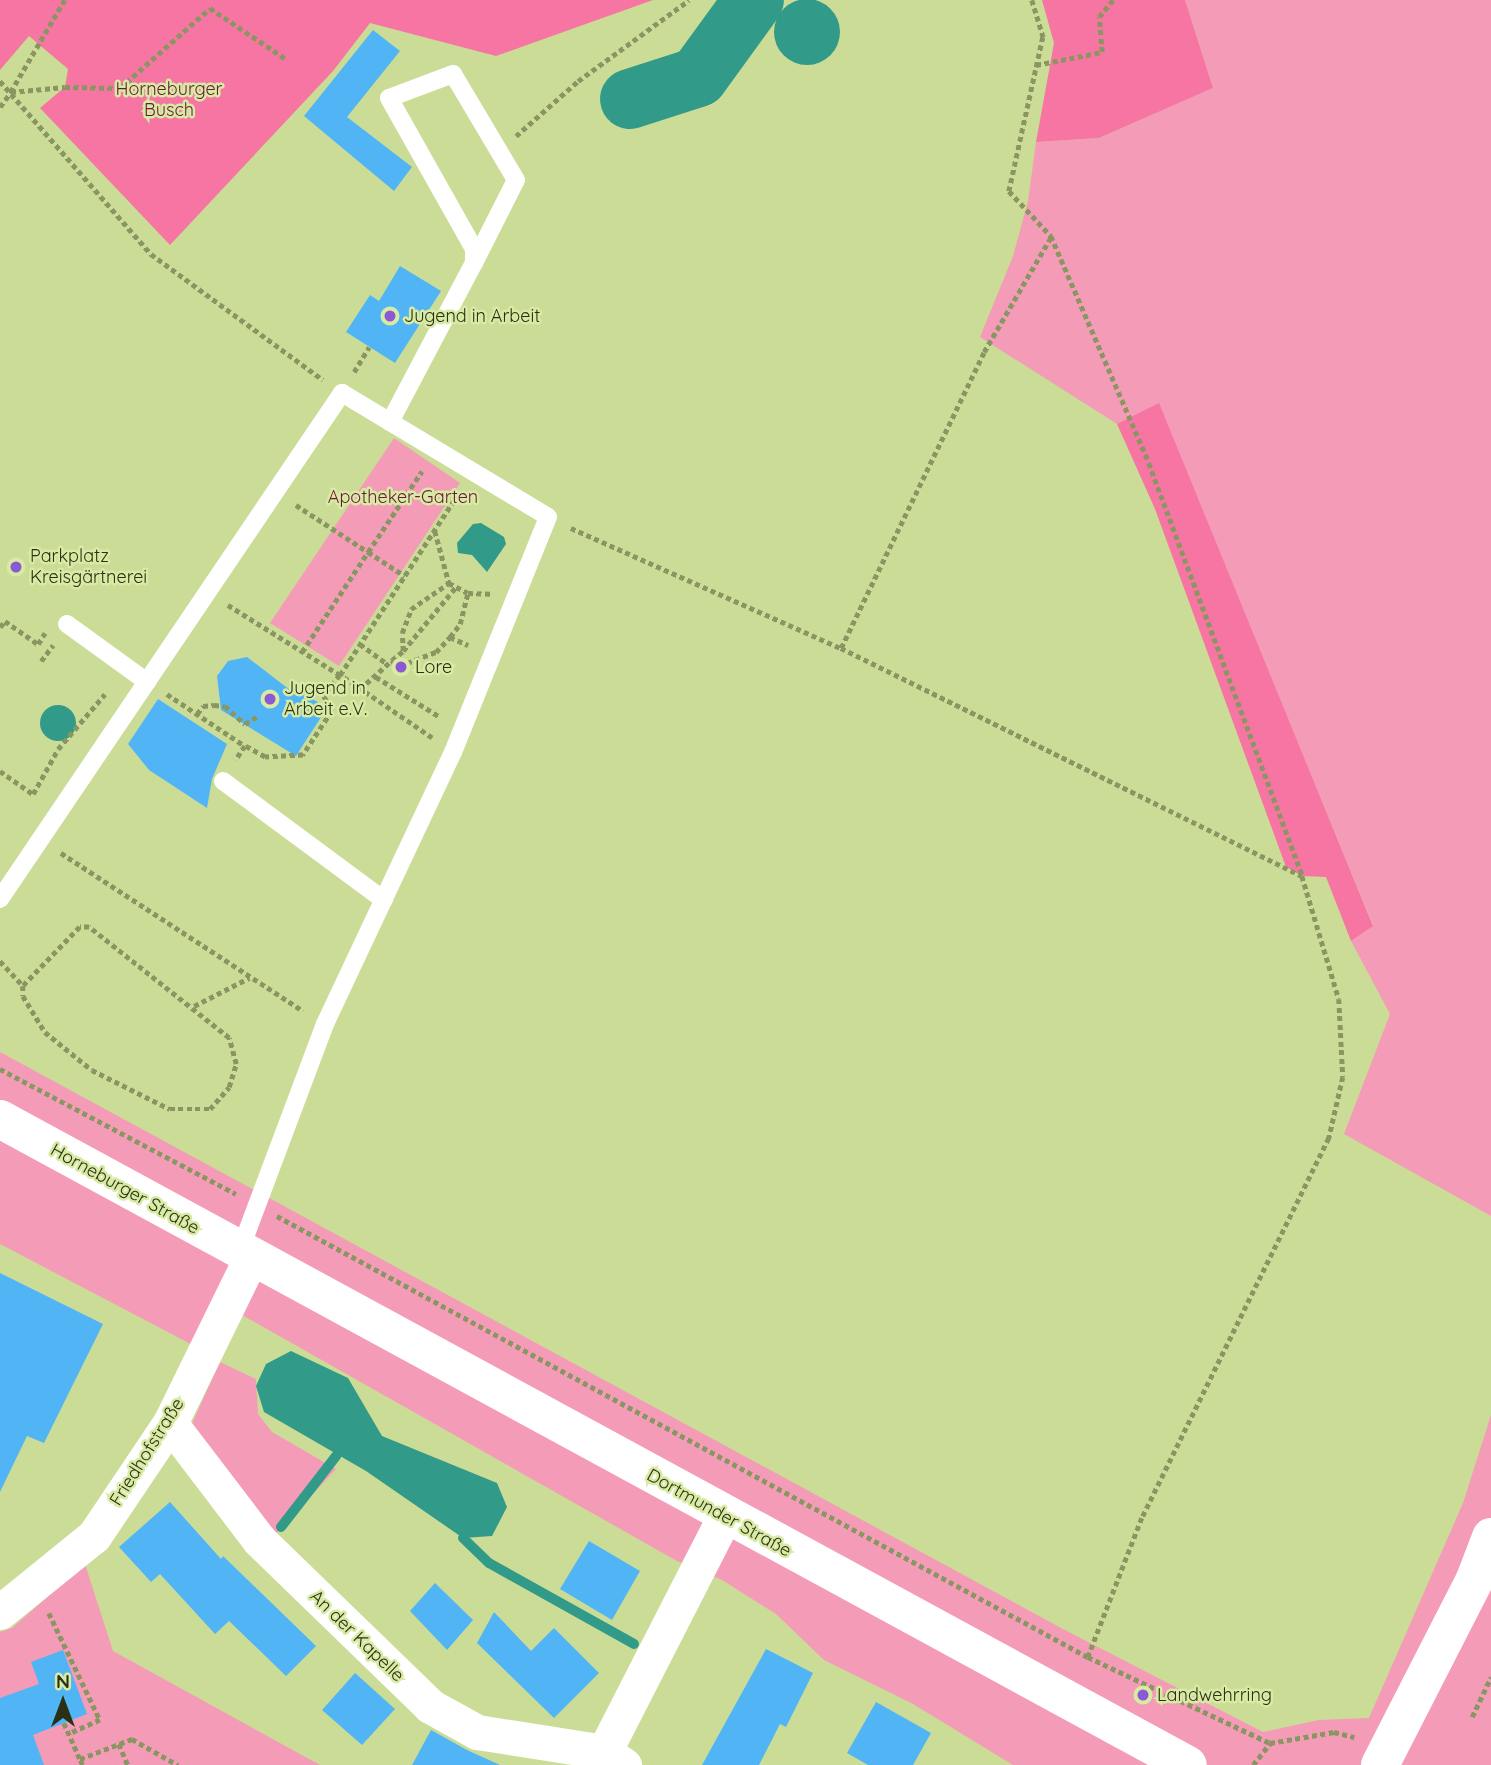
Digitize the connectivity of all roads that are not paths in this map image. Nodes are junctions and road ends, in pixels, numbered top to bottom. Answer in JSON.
{"nodes":[{"id":1,"x":474,"y":263,"type":"junction"},
{"id":2,"x":390,"y":422,"type":"junction"},
{"id":3,"x":59,"y":624,"type":"road end"},
{"id":4,"x":147,"y":682,"type":"junction"},
{"id":5,"x":223,"y":780,"type":"road end"},
{"id":6,"x":0,"y":899,"type":"edge"},
{"id":7,"x":384,"y":900,"type":"junction"},
{"id":8,"x":0,"y":1119,"type":"edge"},
{"id":9,"x":245,"y":1256,"type":"junction"},
{"id":10,"x":170,"y":1423,"type":"junction"},
{"id":11,"x":726,"y":1516,"type":"junction"},
{"id":12,"x":1491,"y":1537,"type":"edge"},
{"id":13,"x":0,"y":1612,"type":"edge"},
{"id":14,"x":1386,"y":1756,"type":"edge"},
{"id":15,"x":614,"y":1758,"type":"edge"},
{"id":16,"x":1188,"y":1765,"type":"edge"}],
"edges":[{"from":1,"to":1,"type":"lane"},
{"from":1,"to":2,"type":"lane"},
{"from":2,"to":4,"type":"lane"},
{"from":2,"to":7,"type":"lane"},
{"from":3,"to":4,"type":"lane"},
{"from":4,"to":6,"type":"lane"},
{"from":5,"to":7,"type":"lane"},
{"from":7,"to":9,"type":"lane"},
{"from":8,"to":9,"type":"street","name":"Horneburger Straße"},
{"from":9,"to":10,"type":"street","name":"Friedhofstraße"},
{"from":9,"to":11,"type":"street","name":"Dortmunder Straße"},
{"from":10,"to":13,"type":"street","name":"Friedhofstraße"},
{"from":10,"to":15,"type":"street","name":"An der Kapelle"},
{"from":11,"to":15,"type":"street","name":"An der Kapelle"},
{"from":11,"to":16,"type":"street","name":"Dortmunder Straße"},
{"from":12,"to":14,"type":"street"}]}
